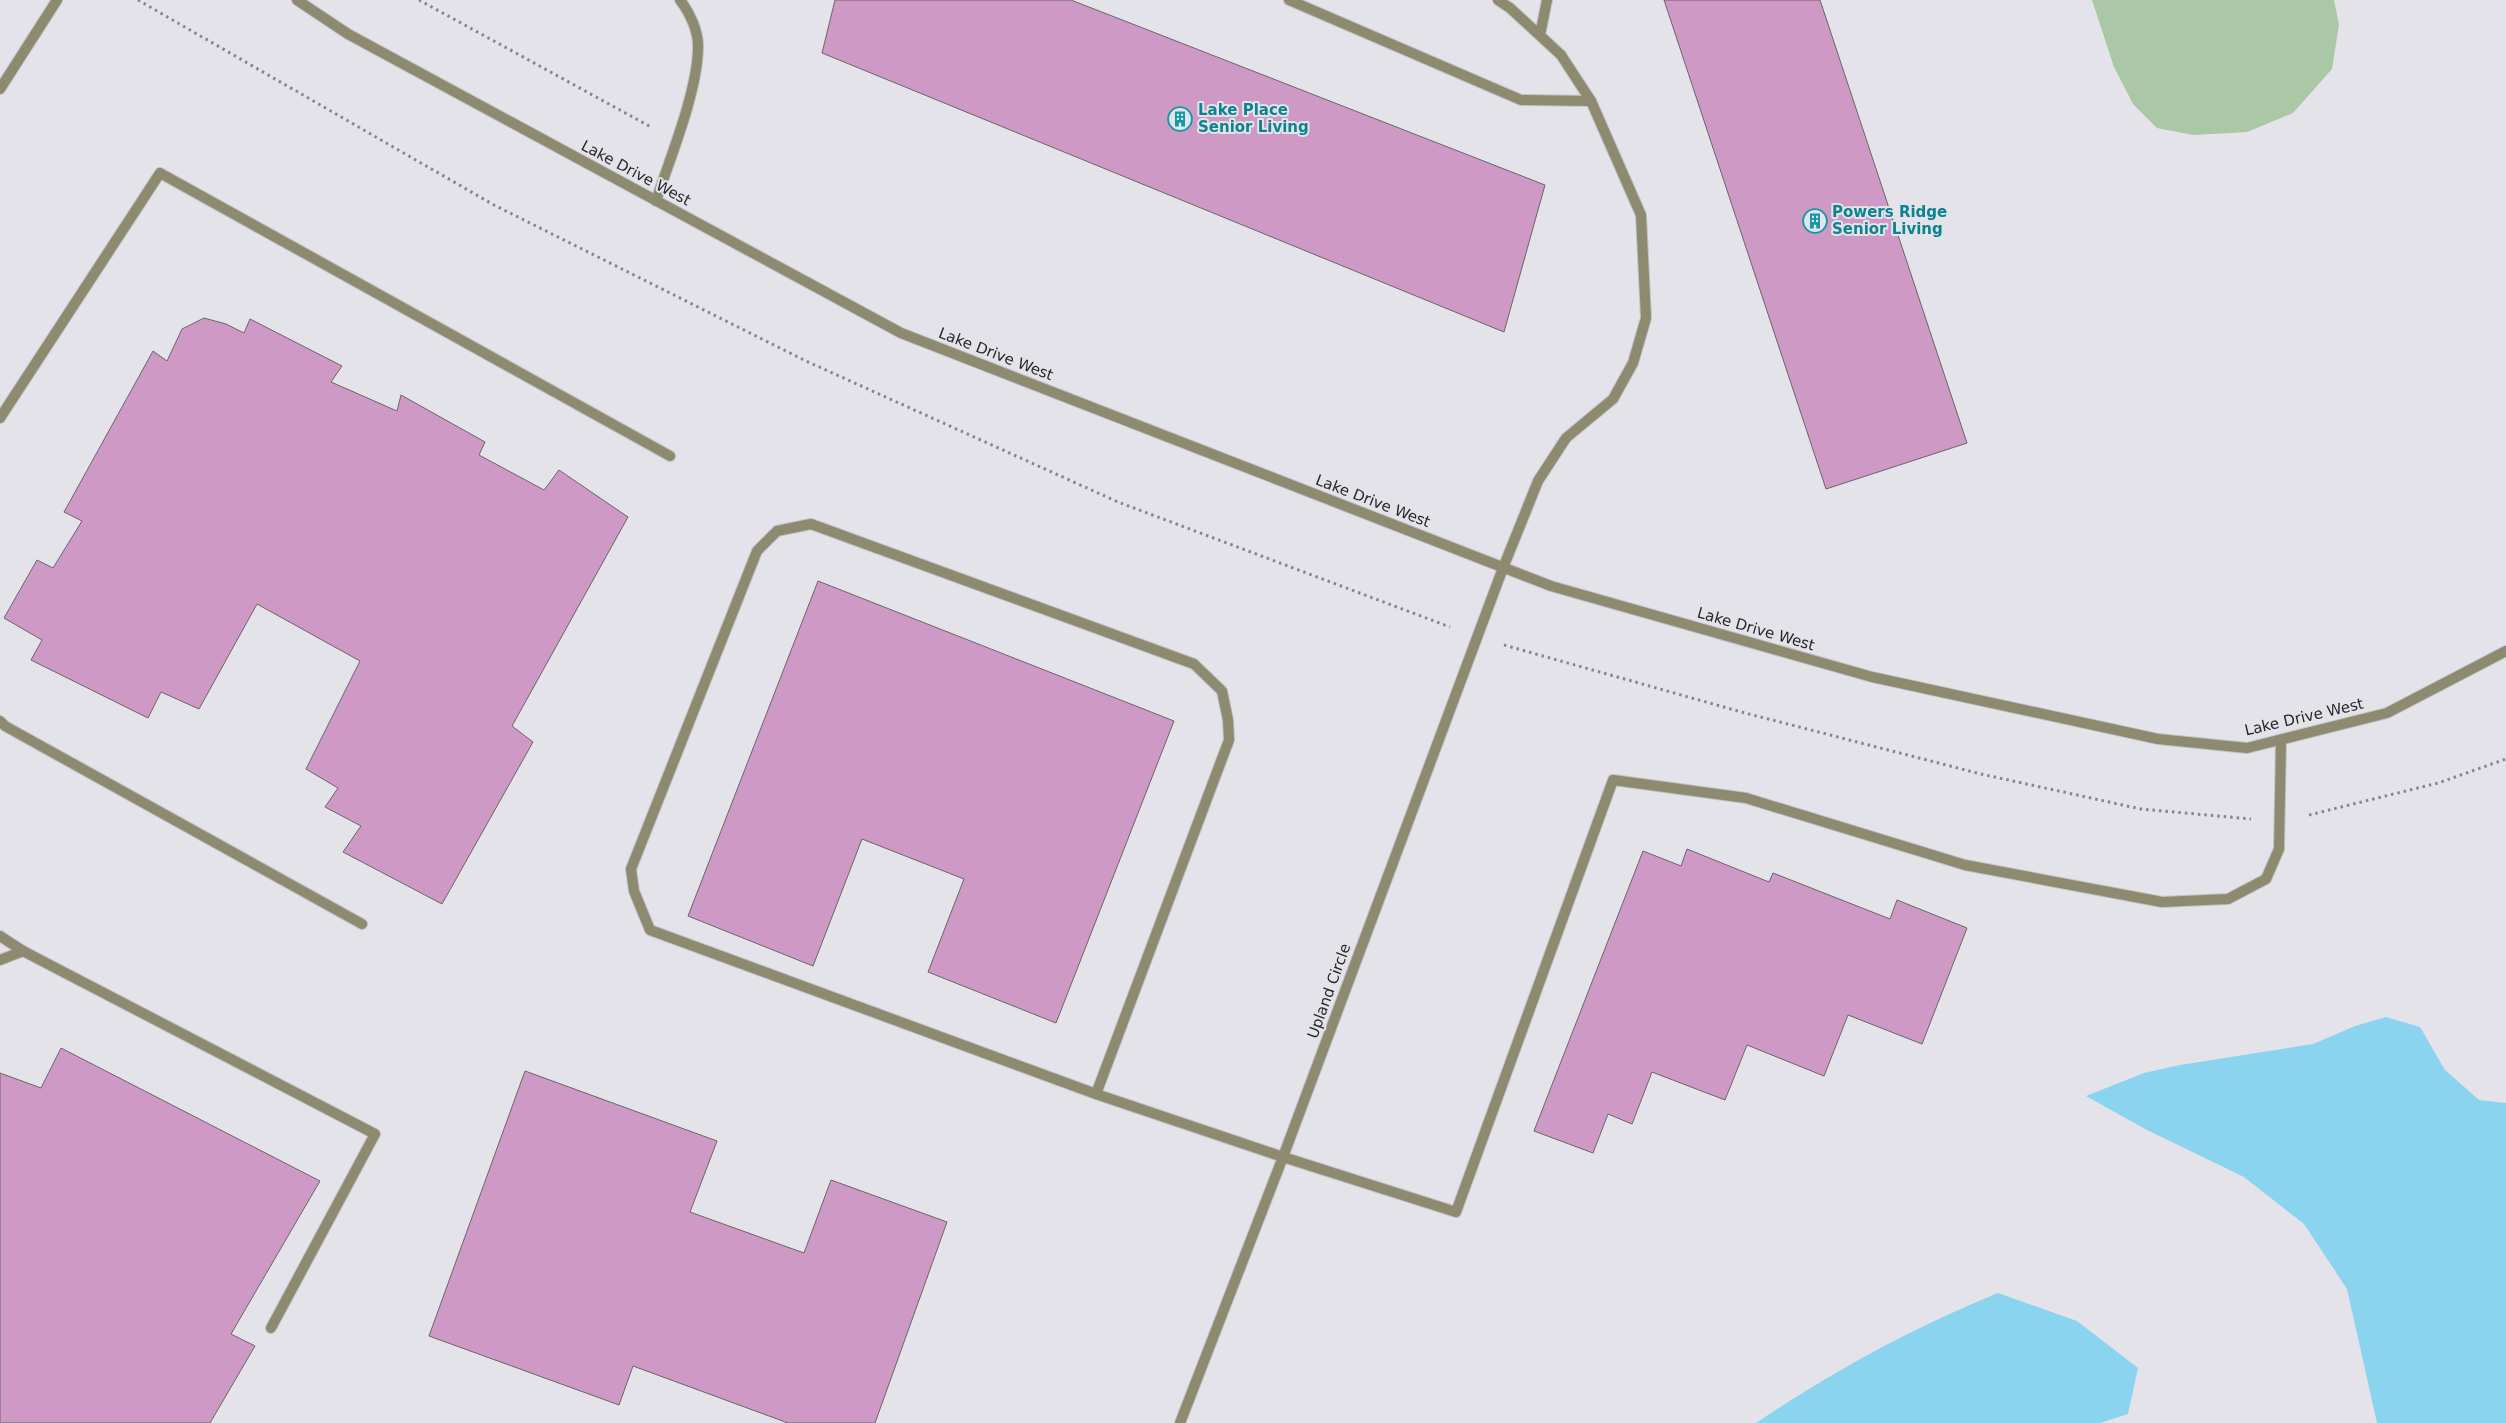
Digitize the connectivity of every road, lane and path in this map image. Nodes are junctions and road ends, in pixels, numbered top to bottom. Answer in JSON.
{"nodes":[{"id":1,"x":57,"y":0,"type":"edge"},
{"id":2,"x":297,"y":0,"type":"edge"},
{"id":3,"x":419,"y":0,"type":"edge"},
{"id":4,"x":680,"y":0,"type":"edge"},
{"id":5,"x":1289,"y":0,"type":"edge"},
{"id":6,"x":1498,"y":0,"type":"edge"},
{"id":7,"x":1547,"y":0,"type":"edge"},
{"id":8,"x":1540,"y":35,"type":"junction"},
{"id":9,"x":0,"y":89,"type":"edge"},
{"id":10,"x":1590,"y":101,"type":"junction"},
{"id":11,"x":676,"y":140,"type":"junction"},
{"id":12,"x":656,"y":201,"type":"junction"},
{"id":13,"x":0,"y":418,"type":"edge"},
{"id":14,"x":670,"y":456,"type":"dead end"},
{"id":15,"x":1503,"y":568,"type":"junction"},
{"id":16,"x":2506,"y":651,"type":"edge"},
{"id":17,"x":0,"y":721,"type":"edge"},
{"id":18,"x":2281,"y":740,"type":"junction"},
{"id":19,"x":362,"y":924,"type":"dead end"},
{"id":20,"x":0,"y":936,"type":"edge"},
{"id":21,"x":23,"y":951,"type":"junction"},
{"id":22,"x":0,"y":960,"type":"edge"},
{"id":23,"x":1096,"y":1094,"type":"junction"},
{"id":24,"x":1283,"y":1158,"type":"junction"},
{"id":25,"x":271,"y":1328,"type":"dead end"},
{"id":26,"x":1180,"y":1423,"type":"edge"}],
"edges":[{"from":1,"to":9,"type":"street"},
{"from":2,"to":12,"type":"street","name":"Lake Drive West"},
{"from":3,"to":11,"type":"path"},
{"from":4,"to":11,"type":"street"},
{"from":5,"to":10,"type":"street"},
{"from":6,"to":8,"type":"street","name":"Upland Circle"},
{"from":7,"to":8,"type":"street"},
{"from":8,"to":10,"type":"street","name":"Upland Circle"},
{"from":10,"to":15,"type":"street","name":"Upland Circle"},
{"from":11,"to":12,"type":"street"},
{"from":12,"to":15,"type":"street","name":"Lake Drive West"},
{"from":13,"to":14,"type":"street"},
{"from":15,"to":18,"type":"street","name":"Lake Drive West"},
{"from":15,"to":24,"type":"street","name":"Upland Circle"},
{"from":16,"to":18,"type":"street","name":"Lake Drive West"},
{"from":17,"to":19,"type":"street"},
{"from":18,"to":24,"type":"street"},
{"from":20,"to":21,"type":"street"},
{"from":21,"to":22,"type":"street"},
{"from":21,"to":25,"type":"street"},
{"from":23,"to":23,"type":"street"},
{"from":23,"to":24,"type":"street"},
{"from":24,"to":26,"type":"street","name":"Upland Circle"}]}
